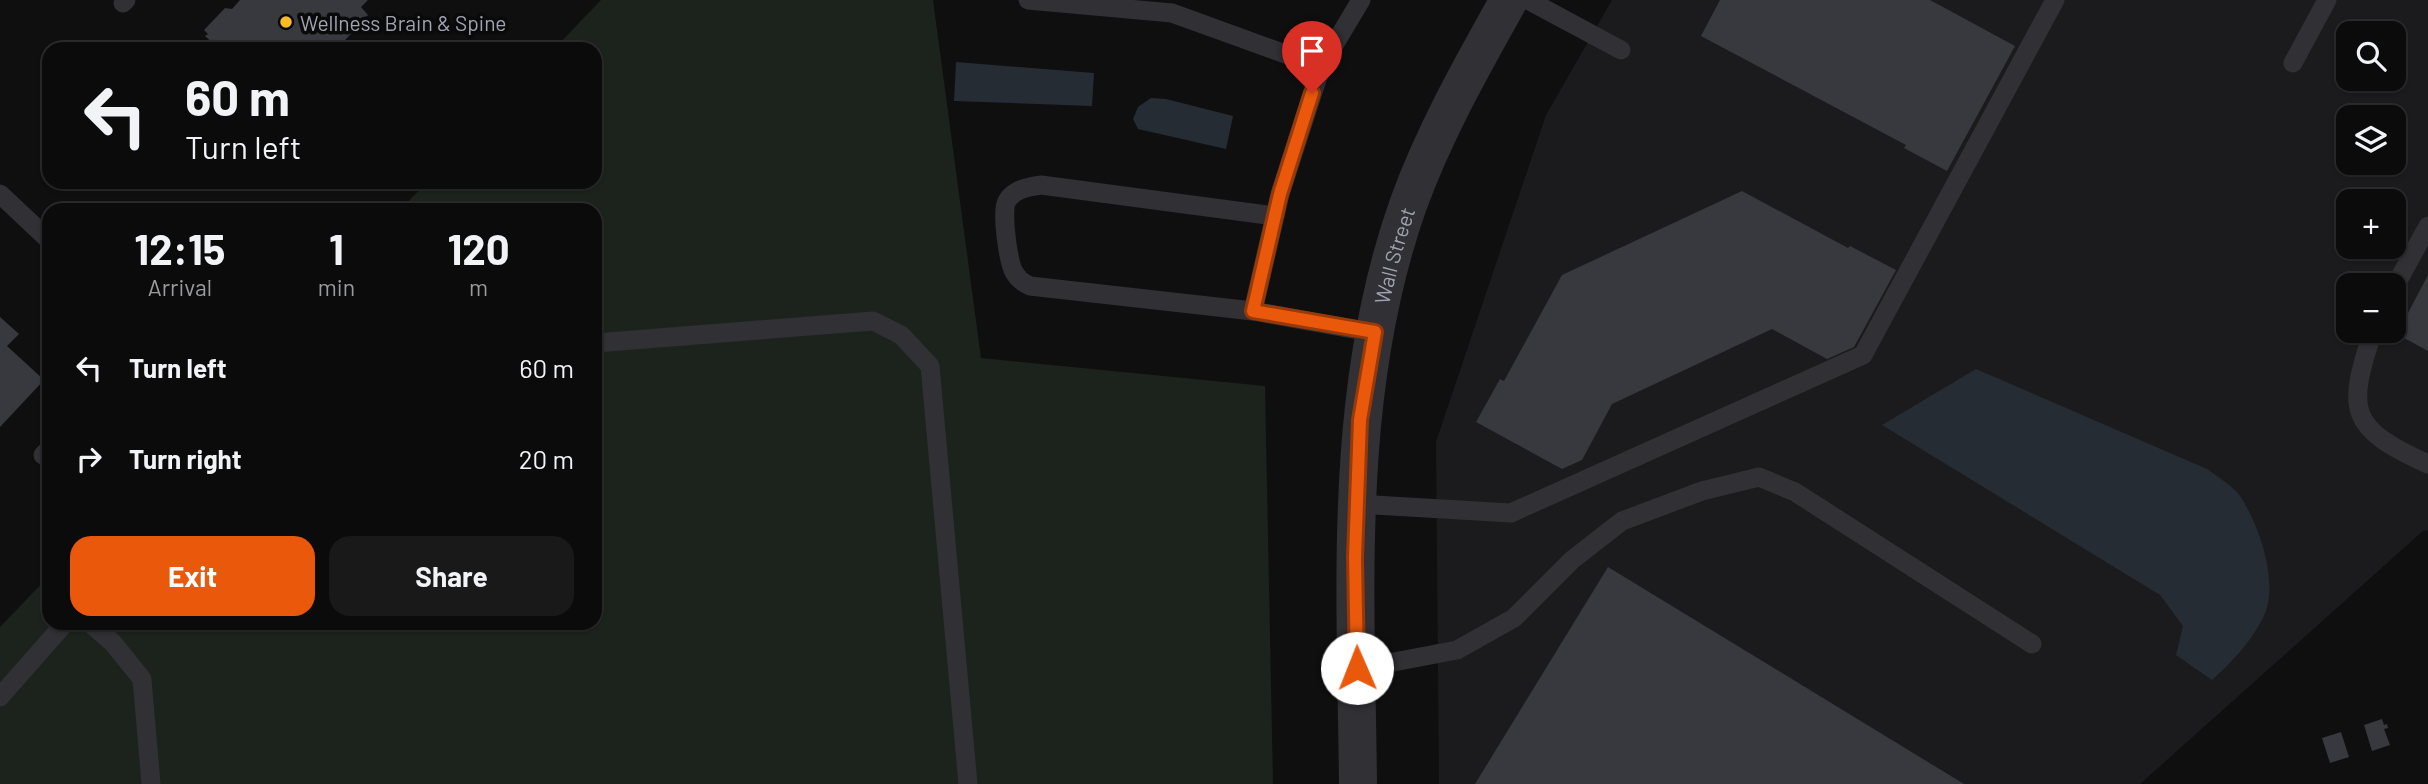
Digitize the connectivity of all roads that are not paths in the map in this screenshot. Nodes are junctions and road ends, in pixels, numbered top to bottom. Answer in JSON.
{"nodes":[{"id":1,"x":1028,"y":0,"type":"edge"},
{"id":2,"x":1361,"y":0,"type":"edge"},
{"id":3,"x":1509,"y":0,"type":"edge"},
{"id":4,"x":1528,"y":0,"type":"edge"},
{"id":5,"x":2055,"y":0,"type":"edge"},
{"id":6,"x":2327,"y":0,"type":"edge"},
{"id":7,"x":1621,"y":50,"type":"dead end"},
{"id":8,"x":2293,"y":63,"type":"dead end"},
{"id":9,"x":1321,"y":67,"type":"junction"},
{"id":10,"x":0,"y":194,"type":"edge"},
{"id":11,"x":1275,"y":216,"type":"junction"},
{"id":12,"x":2428,"y":226,"type":"edge"},
{"id":13,"x":42,"y":233,"type":"edge"},
{"id":14,"x":2402,"y":273,"type":"edge"},
{"id":15,"x":1253,"y":311,"type":"junction"},
{"id":16,"x":1375,"y":332,"type":"junction"},
{"id":17,"x":602,"y":342,"type":"edge"},
{"id":18,"x":2369,"y":343,"type":"edge"},
{"id":19,"x":2428,"y":464,"type":"edge"},
{"id":20,"x":1357,"y":504,"type":"junction"},
{"id":21,"x":59,"y":630,"type":"edge"},
{"id":22,"x":98,"y":630,"type":"edge"},
{"id":23,"x":2032,"y":644,"type":"dead end"},
{"id":24,"x":1357,"y":668,"type":"junction"},
{"id":25,"x":0,"y":697,"type":"edge"},
{"id":26,"x":151,"y":784,"type":"edge"},
{"id":27,"x":968,"y":784,"type":"edge"},
{"id":28,"x":1359,"y":784,"type":"edge"}],
"edges":[{"from":1,"to":9,"type":"lane"},
{"from":2,"to":9,"type":"lane"},
{"from":3,"to":16,"type":"street","name":"Wall Street"},
{"from":4,"to":7,"type":"lane"},
{"from":5,"to":20,"type":"lane"},
{"from":6,"to":8,"type":"lane"},
{"from":9,"to":11,"type":"lane"},
{"from":10,"to":13,"type":"lane"},
{"from":11,"to":15,"type":"lane"},
{"from":11,"to":15,"type":"lane"},
{"from":12,"to":14,"type":"lane"},
{"from":15,"to":16,"type":"lane"},
{"from":16,"to":20,"type":"street","name":"Wall Street"},
{"from":17,"to":27,"type":"lane"},
{"from":18,"to":19,"type":"lane"},
{"from":20,"to":24,"type":"street","name":"Wall Street"},
{"from":21,"to":25,"type":"lane"},
{"from":22,"to":26,"type":"lane"},
{"from":23,"to":24,"type":"lane"},
{"from":24,"to":28,"type":"street","name":"Wall Street"}]}
